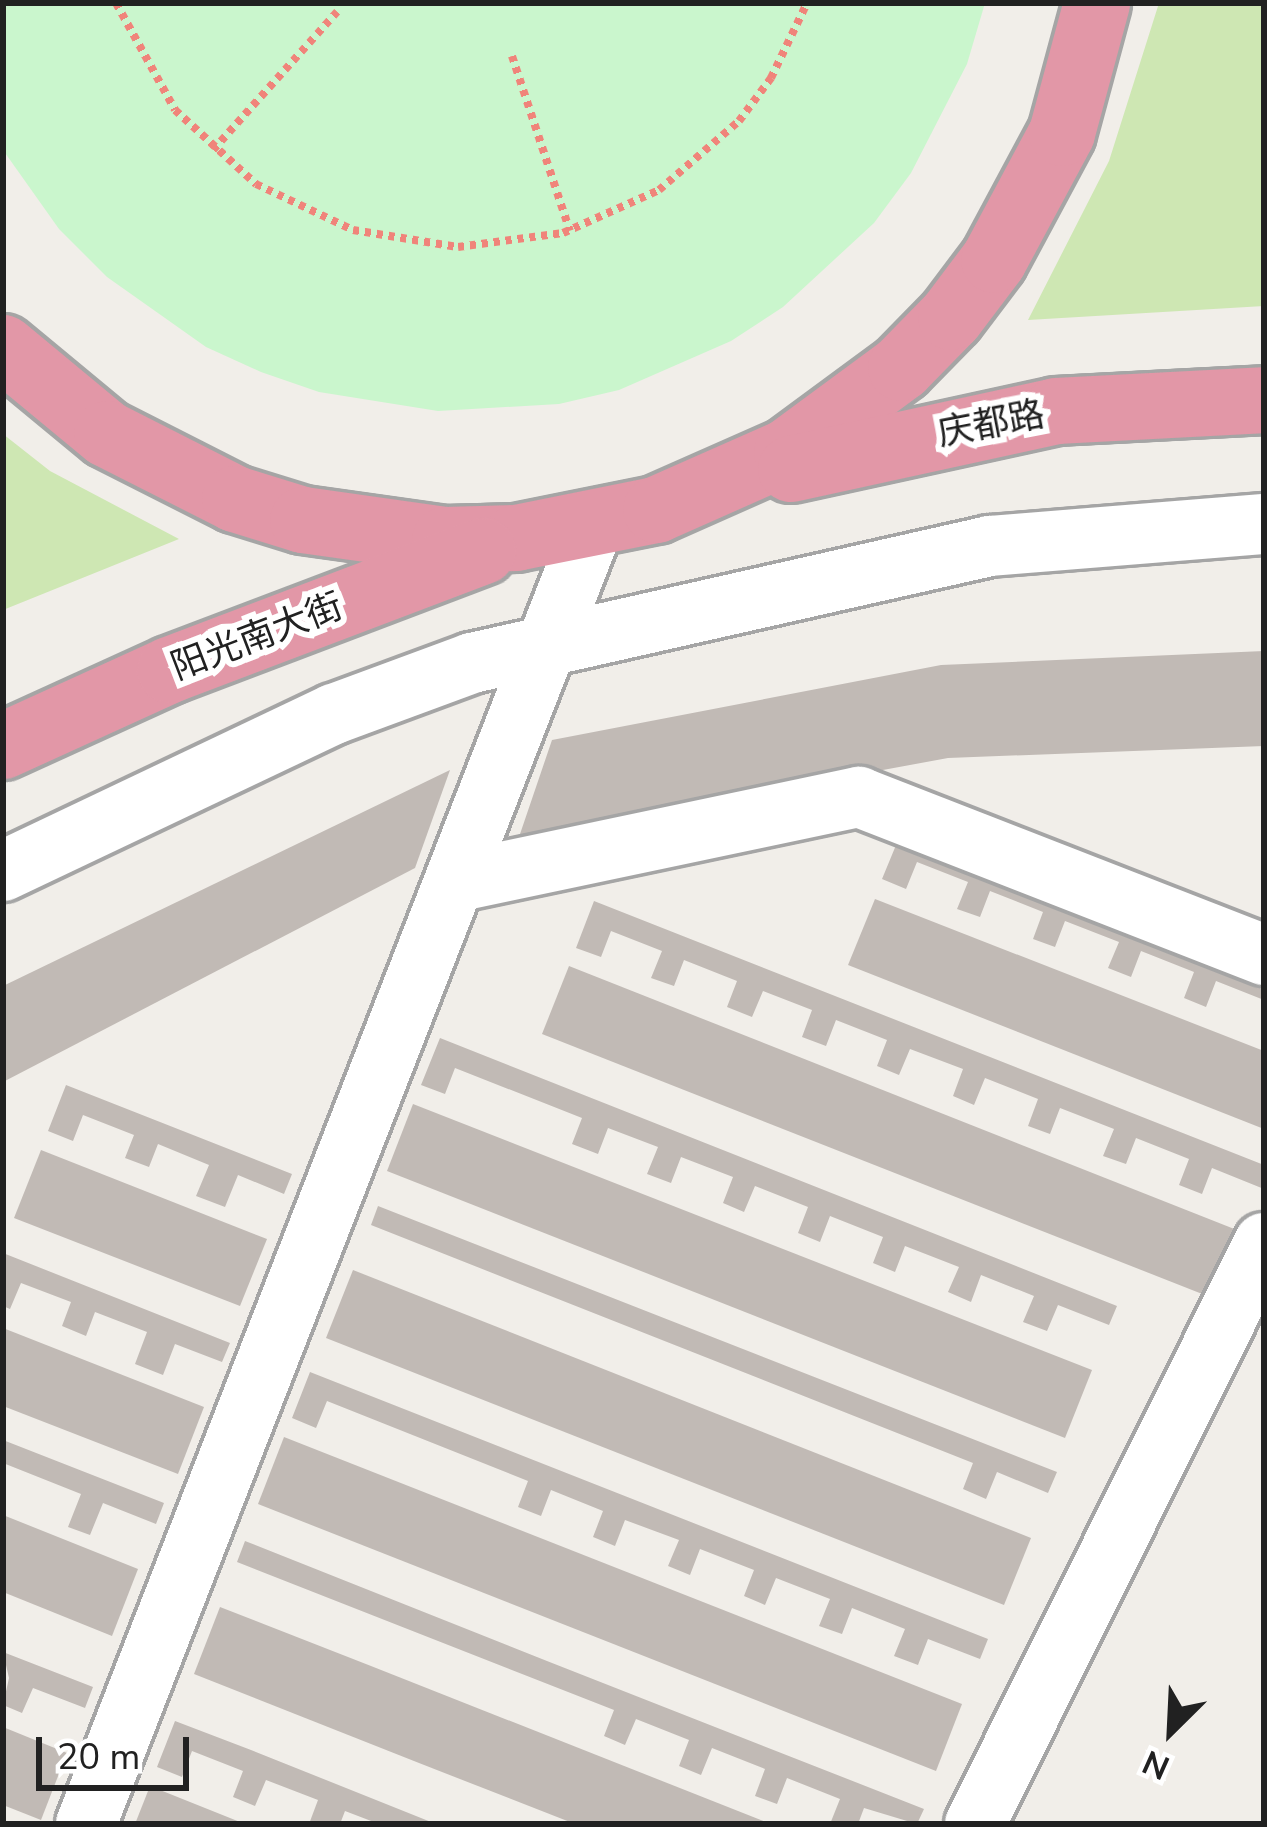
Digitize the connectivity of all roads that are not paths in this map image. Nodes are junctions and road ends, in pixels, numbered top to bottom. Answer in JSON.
{"nodes":[{"id":1,"x":1097,"y":3,"type":"edge"},
{"id":2,"x":3,"y":348,"type":"edge"},
{"id":3,"x":1264,"y":400,"type":"edge"},
{"id":4,"x":724,"y":485,"type":"junction"},
{"id":5,"x":1264,"y":524,"type":"edge"},
{"id":6,"x":593,"y":526,"type":"junction"},
{"id":7,"x":516,"y":538,"type":"junction"},
{"id":8,"x":548,"y":643,"type":"junction"},
{"id":9,"x":3,"y":746,"type":"edge"},
{"id":10,"x":3,"y":871,"type":"edge"},
{"id":11,"x":455,"y":882,"type":"junction"},
{"id":12,"x":1264,"y":955,"type":"edge"},
{"id":13,"x":1264,"y":1243,"type":"edge"},
{"id":14,"x":86,"y":1824,"type":"edge"},
{"id":15,"x":975,"y":1824,"type":"edge"}],
"edges":[{"from":1,"to":4,"type":"highway"},
{"from":2,"to":7,"type":"highway"},
{"from":3,"to":4,"type":"highway","name":"庆都路"},
{"from":4,"to":6,"type":"highway"},
{"from":5,"to":8,"type":"street"},
{"from":6,"to":7,"type":"highway"},
{"from":6,"to":8,"type":"street"},
{"from":7,"to":9,"type":"highway","name":"阳光南大街"},
{"from":8,"to":10,"type":"street"},
{"from":8,"to":11,"type":"street"},
{"from":11,"to":12,"type":"street"},
{"from":11,"to":14,"type":"street"},
{"from":13,"to":15,"type":"street"}]}
